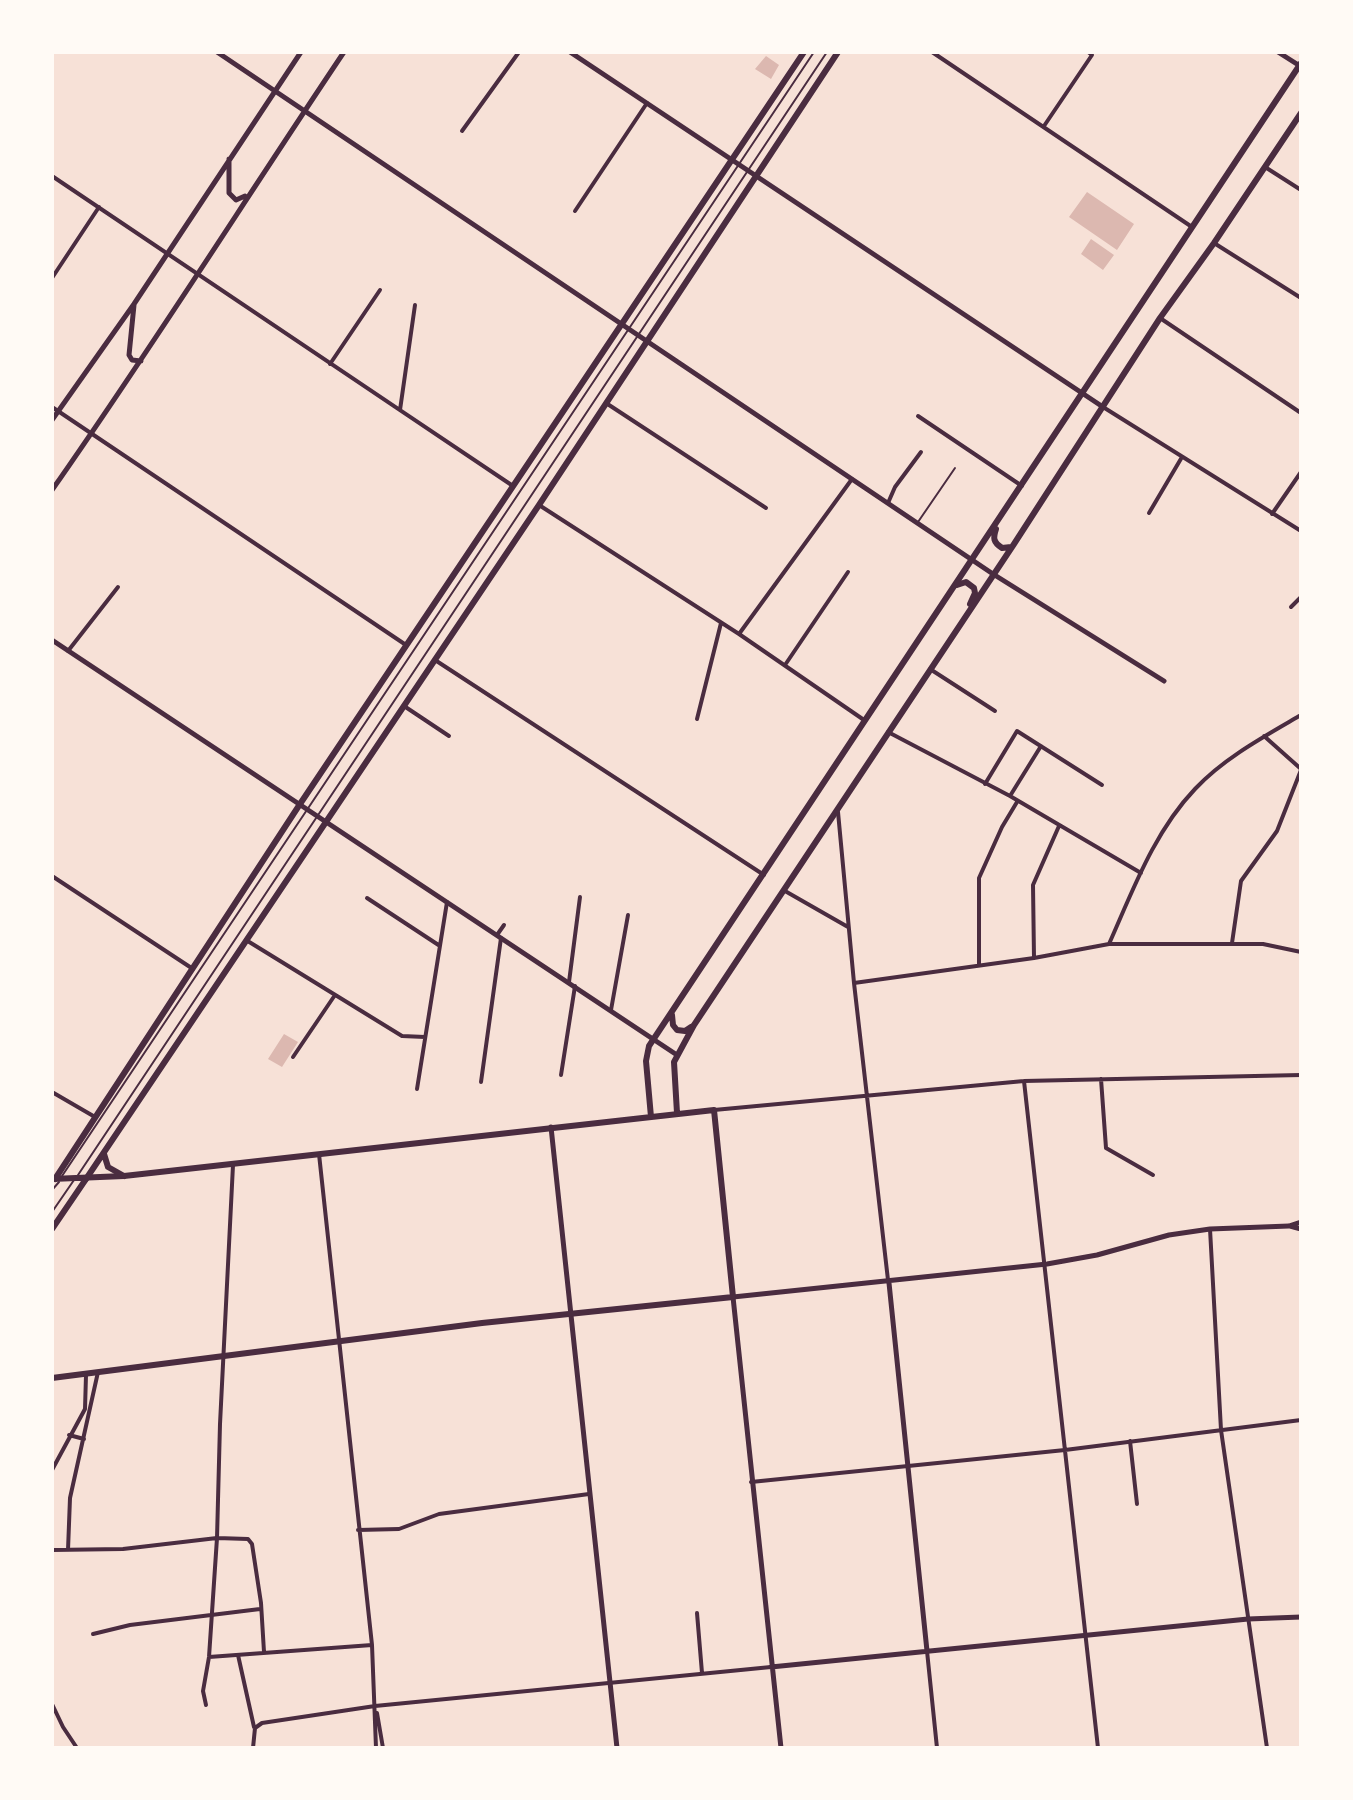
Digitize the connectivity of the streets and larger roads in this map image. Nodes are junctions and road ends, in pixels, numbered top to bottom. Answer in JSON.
{"nodes":[{"id":1,"x":217,"y":52,"type":"edge"},
{"id":2,"x":301,"y":52,"type":"edge"},
{"id":3,"x":344,"y":52,"type":"edge"},
{"id":4,"x":519,"y":52,"type":"edge"},
{"id":5,"x":570,"y":52,"type":"edge"},
{"id":6,"x":804,"y":52,"type":"edge"},
{"id":7,"x":838,"y":52,"type":"edge"},
{"id":8,"x":932,"y":52,"type":"edge"},
{"id":9,"x":1088,"y":52,"type":"edge"},
{"id":10,"x":1278,"y":52,"type":"edge"},
{"id":11,"x":1300,"y":65,"type":"edge"},
{"id":12,"x":274,"y":91,"type":"junction"},
{"id":13,"x":647,"y":103,"type":"junction"},
{"id":14,"x":303,"y":112,"type":"junction"},
{"id":15,"x":1301,"y":113,"type":"edge"},
{"id":16,"x":1044,"y":126,"type":"junction"},
{"id":17,"x":462,"y":131,"type":"dead end"},
{"id":18,"x":229,"y":158,"type":"junction"},
{"id":19,"x":731,"y":159,"type":"junction"},
{"id":20,"x":1265,"y":167,"type":"junction"},
{"id":21,"x":756,"y":175,"type":"junction"},
{"id":22,"x":52,"y":176,"type":"edge"},
{"id":23,"x":1301,"y":190,"type":"edge"},
{"id":24,"x":247,"y":195,"type":"junction"},
{"id":25,"x":99,"y":207,"type":"junction"},
{"id":26,"x":575,"y":211,"type":"dead end"},
{"id":27,"x":1192,"y":227,"type":"junction"},
{"id":28,"x":1214,"y":243,"type":"junction"},
{"id":29,"x":167,"y":251,"type":"junction"},
{"id":30,"x":197,"y":272,"type":"junction"},
{"id":31,"x":52,"y":278,"type":"edge"},
{"id":32,"x":380,"y":290,"type":"dead end"},
{"id":33,"x":1301,"y":298,"type":"edge"},
{"id":34,"x":134,"y":304,"type":"junction"},
{"id":35,"x":415,"y":305,"type":"dead end"},
{"id":36,"x":1160,"y":318,"type":"junction"},
{"id":37,"x":621,"y":322,"type":"junction"},
{"id":38,"x":649,"y":340,"type":"junction"},
{"id":39,"x":141,"y":361,"type":"junction"},
{"id":40,"x":330,"y":364,"type":"junction"},
{"id":41,"x":1083,"y":394,"type":"junction"},
{"id":42,"x":606,"y":403,"type":"junction"},
{"id":43,"x":1103,"y":407,"type":"junction"},
{"id":44,"x":55,"y":409,"type":"edge"},
{"id":45,"x":399,"y":410,"type":"junction"},
{"id":46,"x":1301,"y":413,"type":"edge"},
{"id":47,"x":918,"y":416,"type":"dead end"},
{"id":48,"x":52,"y":420,"type":"edge"},
{"id":49,"x":91,"y":434,"type":"junction"},
{"id":50,"x":921,"y":452,"type":"dead end"},
{"id":51,"x":1182,"y":457,"type":"junction"},
{"id":52,"x":1301,"y":472,"type":"edge"},
{"id":53,"x":852,"y":479,"type":"junction"},
{"id":54,"x":513,"y":486,"type":"junction"},
{"id":55,"x":1022,"y":486,"type":"junction"},
{"id":56,"x":52,"y":490,"type":"edge"},
{"id":57,"x":888,"y":503,"type":"junction"},
{"id":58,"x":539,"y":505,"type":"junction"},
{"id":59,"x":766,"y":508,"type":"dead end"},
{"id":60,"x":1149,"y":513,"type":"dead end"},
{"id":61,"x":1272,"y":514,"type":"junction"},
{"id":62,"x":1000,"y":518,"type":"junction"},
{"id":63,"x":1301,"y":531,"type":"edge"},
{"id":64,"x":1014,"y":544,"type":"junction"},
{"id":65,"x":972,"y":560,"type":"junction"},
{"id":66,"x":848,"y":572,"type":"dead end"},
{"id":67,"x":993,"y":574,"type":"junction"},
{"id":68,"x":118,"y":587,"type":"dead end"},
{"id":69,"x":954,"y":588,"type":"junction"},
{"id":70,"x":1301,"y":597,"type":"edge"},
{"id":71,"x":1291,"y":607,"type":"dead end"},
{"id":72,"x":969,"y":611,"type":"junction"},
{"id":73,"x":721,"y":623,"type":"junction"},
{"id":74,"x":739,"y":634,"type":"junction"},
{"id":75,"x":52,"y":640,"type":"edge"},
{"id":76,"x":406,"y":645,"type":"junction"},
{"id":77,"x":68,"y":651,"type":"junction"},
{"id":78,"x":435,"y":660,"type":"junction"},
{"id":79,"x":785,"y":665,"type":"junction"},
{"id":80,"x":930,"y":669,"type":"junction"},
{"id":81,"x":1164,"y":681,"type":"dead end"},
{"id":82,"x":403,"y":706,"type":"junction"},
{"id":83,"x":995,"y":711,"type":"dead end"},
{"id":84,"x":1301,"y":715,"type":"edge"},
{"id":85,"x":697,"y":719,"type":"dead end"},
{"id":86,"x":866,"y":722,"type":"junction"},
{"id":87,"x":888,"y":732,"type":"junction"},
{"id":88,"x":449,"y":736,"type":"dead end"},
{"id":89,"x":1264,"y":736,"type":"junction"},
{"id":90,"x":1041,"y":746,"type":"junction"},
{"id":91,"x":1301,"y":769,"type":"edge"},
{"id":92,"x":985,"y":784,"type":"junction"},
{"id":93,"x":1102,"y":785,"type":"dead end"},
{"id":94,"x":1010,"y":796,"type":"junction"},
{"id":95,"x":1017,"y":802,"type":"junction"},
{"id":96,"x":300,"y":804,"type":"junction"},
{"id":97,"x":838,"y":810,"type":"junction"},
{"id":98,"x":326,"y":822,"type":"junction"},
{"id":99,"x":1059,"y":826,"type":"junction"},
{"id":100,"x":1141,"y":873,"type":"junction"},
{"id":101,"x":764,"y":875,"type":"junction"},
{"id":102,"x":52,"y":876,"type":"edge"},
{"id":103,"x":784,"y":891,"type":"junction"},
{"id":104,"x":580,"y":897,"type":"dead end"},
{"id":105,"x":367,"y":898,"type":"dead end"},
{"id":106,"x":447,"y":902,"type":"junction"},
{"id":107,"x":628,"y":915,"type":"dead end"},
{"id":108,"x":504,"y":925,"type":"dead end"},
{"id":109,"x":848,"y":927,"type":"junction"},
{"id":110,"x":499,"y":936,"type":"junction"},
{"id":111,"x":246,"y":940,"type":"junction"},
{"id":112,"x":1109,"y":944,"type":"junction"},
{"id":113,"x":1232,"y":944,"type":"junction"},
{"id":114,"x":440,"y":946,"type":"junction"},
{"id":115,"x":1301,"y":952,"type":"edge"},
{"id":116,"x":1034,"y":958,"type":"junction"},
{"id":117,"x":979,"y":965,"type":"junction"},
{"id":118,"x":193,"y":969,"type":"junction"},
{"id":119,"x":854,"y":983,"type":"junction"},
{"id":120,"x":572,"y":984,"type":"junction"},
{"id":121,"x":335,"y":995,"type":"junction"},
{"id":122,"x":611,"y":1010,"type":"junction"},
{"id":123,"x":673,"y":1012,"type":"junction"},
{"id":124,"x":694,"y":1025,"type":"junction"},
{"id":125,"x":425,"y":1037,"type":"junction"},
{"id":126,"x":654,"y":1039,"type":"junction"},
{"id":127,"x":677,"y":1055,"type":"junction"},
{"id":128,"x":293,"y":1057,"type":"dead end"},
{"id":129,"x":561,"y":1075,"type":"dead end"},
{"id":130,"x":1301,"y":1075,"type":"edge"},
{"id":131,"x":1101,"y":1079,"type":"junction"},
{"id":132,"x":1024,"y":1081,"type":"junction"},
{"id":133,"x":481,"y":1082,"type":"dead end"},
{"id":134,"x":417,"y":1089,"type":"dead end"},
{"id":135,"x":52,"y":1092,"type":"edge"},
{"id":136,"x":869,"y":1094,"type":"junction"},
{"id":137,"x":714,"y":1110,"type":"junction"},
{"id":138,"x":677,"y":1113,"type":"junction"},
{"id":139,"x":95,"y":1117,"type":"junction"},
{"id":140,"x":651,"y":1117,"type":"junction"},
{"id":141,"x":551,"y":1127,"type":"junction"},
{"id":142,"x":105,"y":1149,"type":"junction"},
{"id":143,"x":319,"y":1154,"type":"junction"},
{"id":144,"x":233,"y":1164,"type":"junction"},
{"id":145,"x":1153,"y":1175,"type":"dead end"},
{"id":146,"x":124,"y":1176,"type":"junction"},
{"id":147,"x":58,"y":1179,"type":"edge"},
{"id":148,"x":86,"y":1179,"type":"junction"},
{"id":149,"x":1301,"y":1222,"type":"edge"},
{"id":150,"x":1289,"y":1226,"type":"junction"},
{"id":151,"x":52,"y":1229,"type":"edge"},
{"id":152,"x":1210,"y":1229,"type":"junction"},
{"id":153,"x":1301,"y":1229,"type":"edge"},
{"id":154,"x":1047,"y":1264,"type":"junction"},
{"id":155,"x":889,"y":1283,"type":"junction"},
{"id":156,"x":733,"y":1297,"type":"junction"},
{"id":157,"x":572,"y":1315,"type":"junction"},
{"id":158,"x":337,"y":1341,"type":"junction"},
{"id":159,"x":224,"y":1354,"type":"junction"},
{"id":160,"x":98,"y":1372,"type":"junction"},
{"id":161,"x":86,"y":1375,"type":"junction"},
{"id":162,"x":52,"y":1378,"type":"edge"},
{"id":163,"x":1301,"y":1420,"type":"edge"},
{"id":164,"x":1221,"y":1430,"type":"junction"},
{"id":165,"x":69,"y":1435,"type":"junction"},
{"id":166,"x":84,"y":1439,"type":"junction"},
{"id":167,"x":1130,"y":1441,"type":"junction"},
{"id":168,"x":1065,"y":1450,"type":"junction"},
{"id":169,"x":906,"y":1467,"type":"junction"},
{"id":170,"x":52,"y":1470,"type":"edge"},
{"id":171,"x":751,"y":1482,"type":"junction"},
{"id":172,"x":589,"y":1494,"type":"junction"},
{"id":173,"x":1137,"y":1504,"type":"dead end"},
{"id":174,"x":358,"y":1530,"type":"junction"},
{"id":175,"x":217,"y":1538,"type":"junction"},
{"id":176,"x":52,"y":1550,"type":"edge"},
{"id":177,"x":68,"y":1550,"type":"junction"},
{"id":178,"x":261,"y":1609,"type":"junction"},
{"id":179,"x":697,"y":1613,"type":"dead end"},
{"id":180,"x":211,"y":1615,"type":"junction"},
{"id":181,"x":1301,"y":1617,"type":"edge"},
{"id":182,"x":1248,"y":1619,"type":"junction"},
{"id":183,"x":93,"y":1634,"type":"dead end"},
{"id":184,"x":1087,"y":1636,"type":"junction"},
{"id":185,"x":372,"y":1645,"type":"junction"},
{"id":186,"x":927,"y":1651,"type":"junction"},
{"id":187,"x":264,"y":1652,"type":"junction"},
{"id":188,"x":238,"y":1655,"type":"junction"},
{"id":189,"x":209,"y":1657,"type":"junction"},
{"id":190,"x":771,"y":1667,"type":"junction"},
{"id":191,"x":702,"y":1673,"type":"junction"},
{"id":192,"x":610,"y":1684,"type":"junction"},
{"id":193,"x":52,"y":1704,"type":"edge"},
{"id":194,"x":206,"y":1705,"type":"dead end"},
{"id":195,"x":375,"y":1706,"type":"junction"},
{"id":196,"x":63,"y":1727,"type":"junction"},
{"id":197,"x":52,"y":1728,"type":"edge"},
{"id":198,"x":255,"y":1728,"type":"junction"},
{"id":199,"x":77,"y":1748,"type":"edge"},
{"id":200,"x":253,"y":1748,"type":"edge"},
{"id":201,"x":376,"y":1748,"type":"edge"},
{"id":202,"x":383,"y":1748,"type":"edge"},
{"id":203,"x":617,"y":1748,"type":"edge"},
{"id":204,"x":781,"y":1748,"type":"edge"},
{"id":205,"x":937,"y":1748,"type":"edge"},
{"id":206,"x":1098,"y":1748,"type":"edge"},
{"id":207,"x":1267,"y":1748,"type":"edge"}],
"edges":[{"from":1,"to":12,"type":"street"},
{"from":2,"to":12,"type":"street"},
{"from":3,"to":14,"type":"street"},
{"from":4,"to":17,"type":"street"},
{"from":5,"to":13,"type":"street"},
{"from":6,"to":19,"type":"main road"},
{"from":7,"to":21,"type":"main road"},
{"from":8,"to":16,"type":"street"},
{"from":9,"to":16,"type":"street"},
{"from":10,"to":11,"type":"street"},
{"from":11,"to":27,"type":"main road"},
{"from":12,"to":14,"type":"street"},
{"from":12,"to":18,"type":"street"},
{"from":13,"to":19,"type":"street"},
{"from":13,"to":26,"type":"street"},
{"from":14,"to":24,"type":"street"},
{"from":14,"to":37,"type":"street"},
{"from":15,"to":20,"type":"main road"},
{"from":16,"to":27,"type":"street"},
{"from":18,"to":24,"type":"street"},
{"from":18,"to":29,"type":"street"},
{"from":19,"to":21,"type":"street"},
{"from":19,"to":37,"type":"main road"},
{"from":20,"to":23,"type":"street"},
{"from":20,"to":28,"type":"main road"},
{"from":21,"to":38,"type":"main road"},
{"from":21,"to":41,"type":"street"},
{"from":22,"to":25,"type":"street"},
{"from":24,"to":30,"type":"street"},
{"from":25,"to":29,"type":"street"},
{"from":25,"to":31,"type":"street"},
{"from":27,"to":41,"type":"main road"},
{"from":28,"to":33,"type":"street"},
{"from":28,"to":36,"type":"main road"},
{"from":29,"to":30,"type":"street"},
{"from":29,"to":34,"type":"street"},
{"from":30,"to":39,"type":"street"},
{"from":30,"to":40,"type":"street"},
{"from":32,"to":40,"type":"street"},
{"from":34,"to":39,"type":"street"},
{"from":34,"to":44,"type":"street"},
{"from":35,"to":45,"type":"street"},
{"from":36,"to":43,"type":"main road"},
{"from":36,"to":46,"type":"street"},
{"from":37,"to":38,"type":"street"},
{"from":37,"to":54,"type":"main road"},
{"from":38,"to":42,"type":"main road"},
{"from":38,"to":53,"type":"street"},
{"from":39,"to":49,"type":"street"},
{"from":40,"to":45,"type":"street"},
{"from":41,"to":43,"type":"street"},
{"from":41,"to":55,"type":"main road"},
{"from":42,"to":58,"type":"main road"},
{"from":42,"to":59,"type":"street"},
{"from":43,"to":51,"type":"street"},
{"from":43,"to":64,"type":"main road"},
{"from":44,"to":48,"type":"street"},
{"from":44,"to":49,"type":"street"},
{"from":45,"to":54,"type":"street"},
{"from":47,"to":55,"type":"street"},
{"from":49,"to":56,"type":"street"},
{"from":49,"to":76,"type":"street"},
{"from":50,"to":57,"type":"street"},
{"from":51,"to":60,"type":"street"},
{"from":51,"to":61,"type":"street"},
{"from":52,"to":61,"type":"street"},
{"from":53,"to":57,"type":"street"},
{"from":53,"to":74,"type":"street"},
{"from":54,"to":76,"type":"main road"},
{"from":55,"to":62,"type":"main road"},
{"from":57,"to":65,"type":"street"},
{"from":58,"to":73,"type":"street"},
{"from":58,"to":78,"type":"main road"},
{"from":61,"to":63,"type":"street"},
{"from":62,"to":64,"type":"main road"},
{"from":62,"to":65,"type":"main road"},
{"from":64,"to":67,"type":"main road"},
{"from":65,"to":67,"type":"street"},
{"from":65,"to":69,"type":"main road"},
{"from":66,"to":79,"type":"street"},
{"from":67,"to":72,"type":"main road"},
{"from":67,"to":81,"type":"street"},
{"from":68,"to":77,"type":"street"},
{"from":69,"to":72,"type":"main road"},
{"from":69,"to":86,"type":"main road"},
{"from":70,"to":71,"type":"street"},
{"from":72,"to":80,"type":"main road"},
{"from":73,"to":74,"type":"street"},
{"from":73,"to":85,"type":"street"},
{"from":74,"to":79,"type":"street"},
{"from":75,"to":77,"type":"street"},
{"from":76,"to":96,"type":"main road"},
{"from":77,"to":96,"type":"street"},
{"from":78,"to":82,"type":"main road"},
{"from":78,"to":101,"type":"street"},
{"from":79,"to":86,"type":"street"},
{"from":80,"to":83,"type":"street"},
{"from":80,"to":87,"type":"main road"},
{"from":82,"to":88,"type":"street"},
{"from":82,"to":98,"type":"main road"},
{"from":84,"to":89,"type":"street"},
{"from":86,"to":101,"type":"main road"},
{"from":87,"to":92,"type":"street"},
{"from":87,"to":97,"type":"main road"},
{"from":89,"to":91,"type":"street"},
{"from":89,"to":100,"type":"street"},
{"from":90,"to":92,"type":"street"},
{"from":90,"to":93,"type":"street"},
{"from":90,"to":94,"type":"street"},
{"from":91,"to":113,"type":"street"},
{"from":92,"to":94,"type":"street"},
{"from":94,"to":95,"type":"street"},
{"from":95,"to":99,"type":"street"},
{"from":95,"to":117,"type":"street"},
{"from":96,"to":98,"type":"street"},
{"from":96,"to":118,"type":"main road"},
{"from":97,"to":103,"type":"main road"},
{"from":97,"to":109,"type":"street"},
{"from":98,"to":106,"type":"street"},
{"from":98,"to":111,"type":"main road"},
{"from":99,"to":100,"type":"street"},
{"from":99,"to":116,"type":"street"},
{"from":100,"to":112,"type":"street"},
{"from":101,"to":123,"type":"main road"},
{"from":102,"to":118,"type":"street"},
{"from":103,"to":109,"type":"street"},
{"from":103,"to":124,"type":"main road"},
{"from":104,"to":120,"type":"street"},
{"from":105,"to":114,"type":"street"},
{"from":106,"to":110,"type":"street"},
{"from":106,"to":114,"type":"street"},
{"from":107,"to":122,"type":"street"},
{"from":108,"to":110,"type":"street"},
{"from":109,"to":119,"type":"street"},
{"from":110,"to":120,"type":"street"},
{"from":110,"to":133,"type":"street"},
{"from":111,"to":121,"type":"street"},
{"from":111,"to":142,"type":"main road"},
{"from":112,"to":113,"type":"street"},
{"from":112,"to":116,"type":"street"},
{"from":113,"to":115,"type":"street"},
{"from":114,"to":125,"type":"street"},
{"from":116,"to":117,"type":"street"},
{"from":117,"to":119,"type":"street"},
{"from":118,"to":139,"type":"main road"},
{"from":119,"to":136,"type":"street"},
{"from":120,"to":122,"type":"street"},
{"from":120,"to":129,"type":"street"},
{"from":121,"to":125,"type":"street"},
{"from":121,"to":128,"type":"street"},
{"from":122,"to":126,"type":"street"},
{"from":123,"to":124,"type":"main road"},
{"from":123,"to":126,"type":"main road"},
{"from":124,"to":127,"type":"main road"},
{"from":125,"to":134,"type":"street"},
{"from":126,"to":127,"type":"street"},
{"from":126,"to":140,"type":"main road"},
{"from":127,"to":138,"type":"main road"},
{"from":130,"to":131,"type":"street"},
{"from":131,"to":132,"type":"street"},
{"from":131,"to":145,"type":"street"},
{"from":132,"to":136,"type":"street"},
{"from":132,"to":154,"type":"street"},
{"from":135,"to":139,"type":"street"},
{"from":136,"to":137,"type":"street"},
{"from":136,"to":155,"type":"street"},
{"from":137,"to":138,"type":"main road"},
{"from":137,"to":156,"type":"main road"},
{"from":138,"to":140,"type":"main road"},
{"from":139,"to":147,"type":"main road"},
{"from":140,"to":141,"type":"main road"},
{"from":141,"to":143,"type":"main road"},
{"from":141,"to":157,"type":"street"},
{"from":142,"to":146,"type":"main road"},
{"from":142,"to":148,"type":"main road"},
{"from":143,"to":144,"type":"main road"},
{"from":143,"to":158,"type":"street"},
{"from":144,"to":146,"type":"main road"},
{"from":144,"to":159,"type":"street"},
{"from":146,"to":148,"type":"main road"},
{"from":147,"to":148,"type":"main road"},
{"from":148,"to":151,"type":"main road"},
{"from":149,"to":150,"type":"street"},
{"from":150,"to":152,"type":"street"},
{"from":150,"to":153,"type":"street"},
{"from":152,"to":154,"type":"street"},
{"from":152,"to":164,"type":"street"},
{"from":154,"to":155,"type":"street"},
{"from":154,"to":168,"type":"street"},
{"from":155,"to":156,"type":"street"},
{"from":155,"to":169,"type":"street"},
{"from":156,"to":157,"type":"main road"},
{"from":156,"to":171,"type":"street"},
{"from":157,"to":158,"type":"main road"},
{"from":157,"to":172,"type":"street"},
{"from":158,"to":159,"type":"main road"},
{"from":158,"to":174,"type":"street"},
{"from":159,"to":160,"type":"main road"},
{"from":159,"to":175,"type":"street"},
{"from":160,"to":161,"type":"main road"},
{"from":160,"to":166,"type":"street"},
{"from":161,"to":162,"type":"main road"},
{"from":161,"to":165,"type":"street"},
{"from":163,"to":164,"type":"street"},
{"from":164,"to":167,"type":"street"},
{"from":164,"to":182,"type":"street"},
{"from":165,"to":166,"type":"street"},
{"from":165,"to":170,"type":"street"},
{"from":166,"to":177,"type":"street"},
{"from":167,"to":168,"type":"street"},
{"from":167,"to":173,"type":"street"},
{"from":168,"to":169,"type":"street"},
{"from":168,"to":184,"type":"street"},
{"from":169,"to":171,"type":"street"},
{"from":169,"to":186,"type":"street"},
{"from":171,"to":190,"type":"street"},
{"from":172,"to":174,"type":"street"},
{"from":172,"to":192,"type":"street"},
{"from":174,"to":185,"type":"street"},
{"from":175,"to":177,"type":"street"},
{"from":175,"to":178,"type":"street"},
{"from":175,"to":180,"type":"street"},
{"from":176,"to":177,"type":"street"},
{"from":178,"to":180,"type":"street"},
{"from":178,"to":187,"type":"street"},
{"from":179,"to":191,"type":"street"},
{"from":180,"to":183,"type":"street"},
{"from":180,"to":189,"type":"street"},
{"from":181,"to":182,"type":"street"},
{"from":182,"to":184,"type":"street"},
{"from":182,"to":207,"type":"street"},
{"from":184,"to":186,"type":"street"},
{"from":184,"to":206,"type":"street"},
{"from":185,"to":187,"type":"street"},
{"from":185,"to":195,"type":"street"},
{"from":186,"to":190,"type":"street"},
{"from":186,"to":205,"type":"street"},
{"from":187,"to":188,"type":"street"},
{"from":188,"to":189,"type":"street"},
{"from":188,"to":198,"type":"street"},
{"from":189,"to":194,"type":"street"},
{"from":190,"to":191,"type":"street"},
{"from":190,"to":204,"type":"street"},
{"from":191,"to":192,"type":"street"},
{"from":192,"to":195,"type":"street"},
{"from":192,"to":203,"type":"street"},
{"from":193,"to":196,"type":"street"},
{"from":195,"to":198,"type":"street"},
{"from":195,"to":201,"type":"street"},
{"from":195,"to":202,"type":"street"},
{"from":196,"to":197,"type":"street"},
{"from":196,"to":199,"type":"street"},
{"from":198,"to":200,"type":"street"}]}
